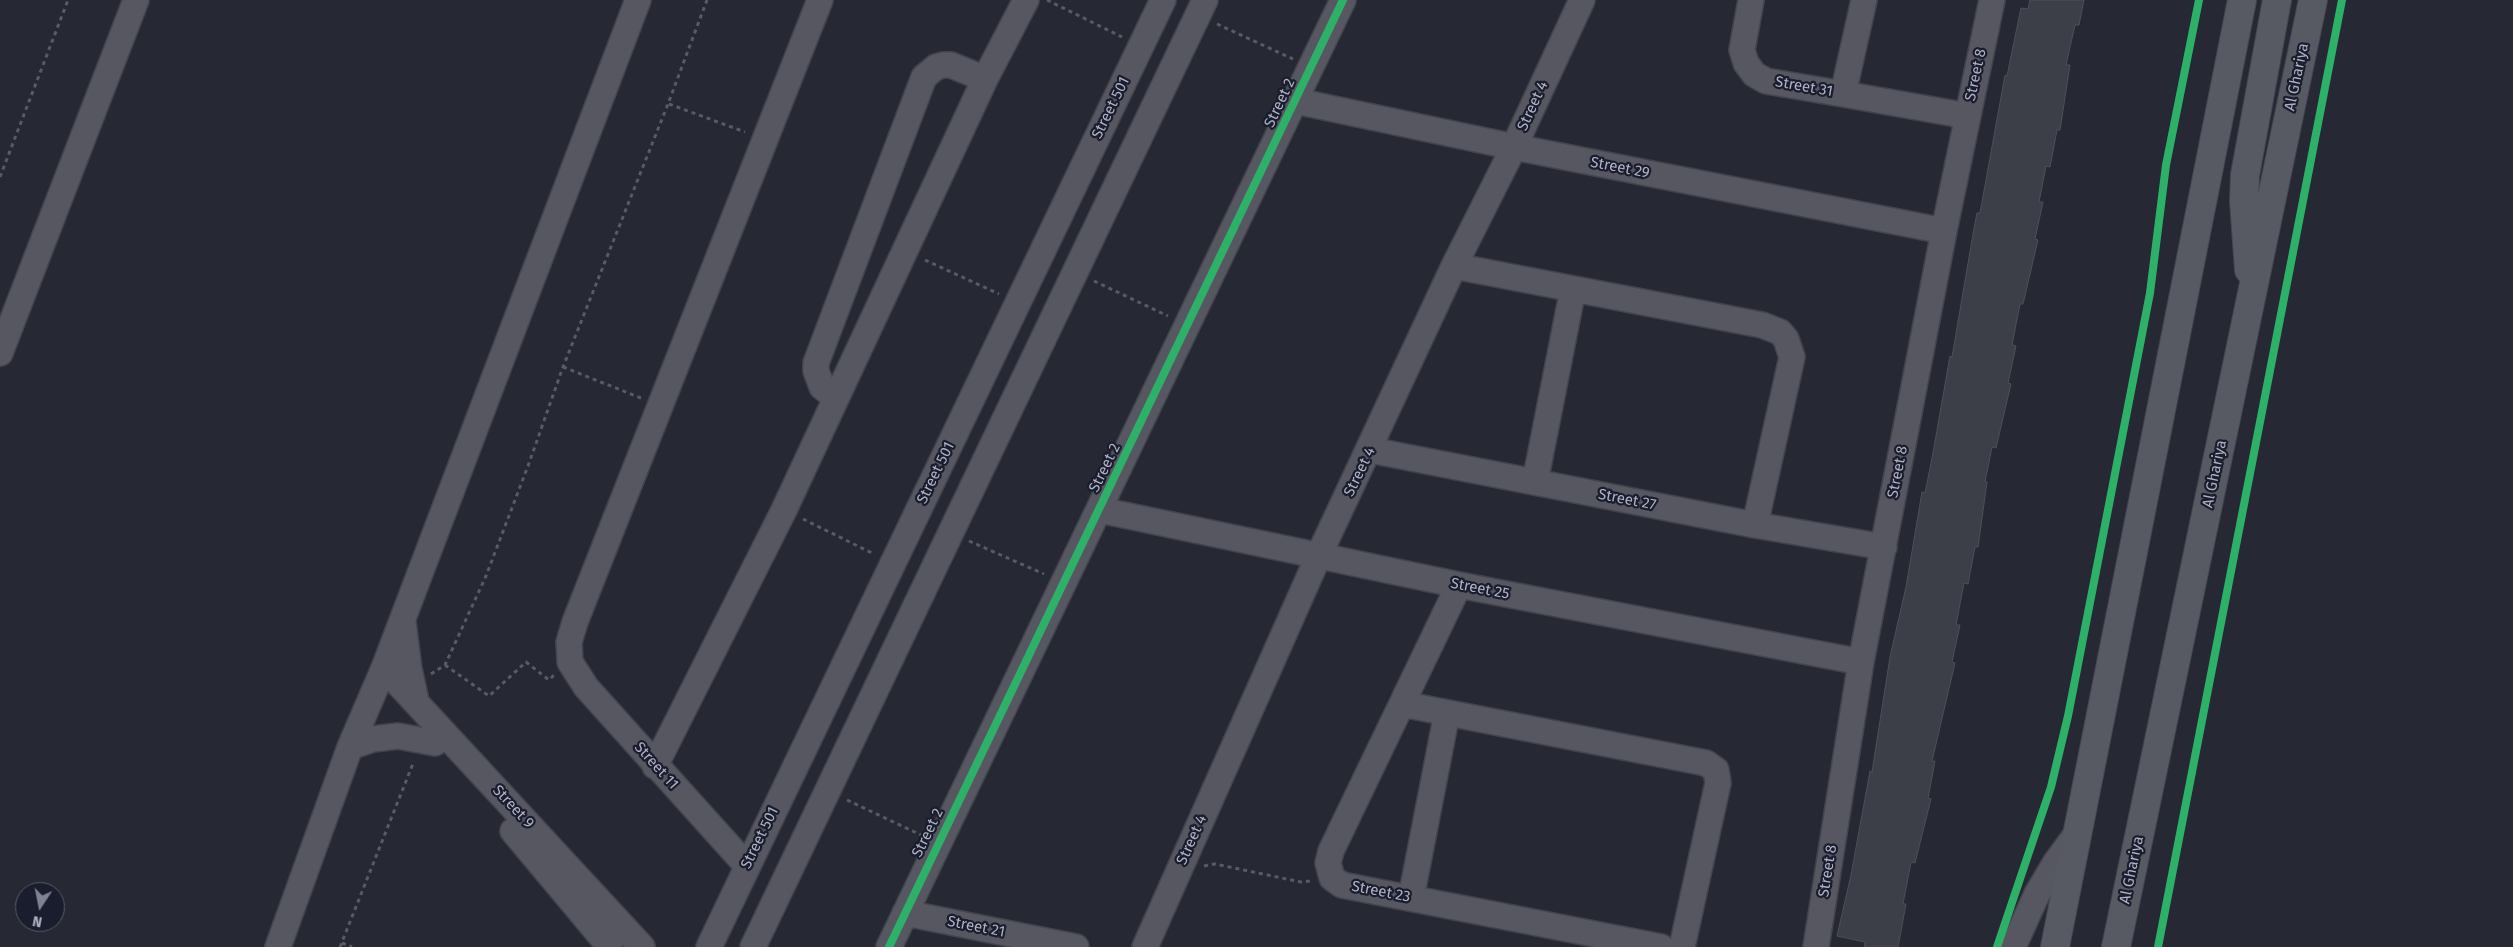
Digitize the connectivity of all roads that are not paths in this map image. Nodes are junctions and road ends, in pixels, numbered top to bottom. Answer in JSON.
{"nodes":[{"id":1,"x":136,"y":0,"type":"edge"},
{"id":2,"x":638,"y":0,"type":"edge"},
{"id":3,"x":820,"y":0,"type":"edge"},
{"id":4,"x":1026,"y":0,"type":"edge"},
{"id":5,"x":1163,"y":0,"type":"edge"},
{"id":6,"x":1343,"y":0,"type":"edge"},
{"id":7,"x":1582,"y":0,"type":"edge"},
{"id":8,"x":1751,"y":0,"type":"edge"},
{"id":9,"x":1864,"y":0,"type":"edge"},
{"id":10,"x":1992,"y":0,"type":"edge"},
{"id":11,"x":2242,"y":0,"type":"edge"},
{"id":12,"x":2277,"y":0,"type":"edge"},
{"id":13,"x":2313,"y":0,"type":"edge"},
{"id":14,"x":1201,"y":8,"type":"edge"},
{"id":15,"x":985,"y":79,"type":"junction"},
{"id":16,"x":1843,"y":94,"type":"junction"},
{"id":17,"x":1296,"y":101,"type":"junction"},
{"id":18,"x":1968,"y":116,"type":"junction"},
{"id":19,"x":1514,"y":147,"type":"junction"},
{"id":20,"x":1944,"y":231,"type":"junction"},
{"id":21,"x":1454,"y":266,"type":"junction"},
{"id":22,"x":1572,"y":289,"type":"junction"},
{"id":23,"x":2251,"y":301,"type":"junction"},
{"id":24,"x":0,"y":353,"type":"edge"},
{"id":25,"x":835,"y":397,"type":"junction"},
{"id":26,"x":1370,"y":450,"type":"junction"},
{"id":27,"x":1535,"y":482,"type":"junction"},
{"id":28,"x":1100,"y":510,"type":"junction"},
{"id":29,"x":1755,"y":525,"type":"junction"},
{"id":30,"x":1884,"y":547,"type":"junction"},
{"id":31,"x":1319,"y":555,"type":"junction"},
{"id":32,"x":1459,"y":585,"type":"junction"},
{"id":33,"x":403,"y":616,"type":"junction"},
{"id":34,"x":1861,"y":662,"type":"junction"},
{"id":35,"x":381,"y":676,"type":"junction"},
{"id":36,"x":415,"y":695,"type":"junction"},
{"id":37,"x":1402,"y":704,"type":"junction"},
{"id":38,"x":1447,"y":713,"type":"junction"},
{"id":39,"x":429,"y":741,"type":"junction"},
{"id":40,"x":350,"y":747,"type":"junction"},
{"id":41,"x":655,"y":766,"type":"junction"},
{"id":42,"x":2078,"y":832,"type":"junction"},
{"id":43,"x":747,"y":866,"type":"junction"},
{"id":44,"x":1411,"y":898,"type":"junction"},
{"id":45,"x":905,"y":913,"type":"junction"},
{"id":46,"x":1009,"y":940,"type":"edge"},
{"id":47,"x":278,"y":947,"type":"edge"},
{"id":48,"x":610,"y":947,"type":"edge"},
{"id":49,"x":642,"y":947,"type":"edge"},
{"id":50,"x":709,"y":947,"type":"edge"},
{"id":51,"x":753,"y":947,"type":"edge"},
{"id":52,"x":889,"y":947,"type":"edge"},
{"id":53,"x":1076,"y":947,"type":"edge"},
{"id":54,"x":1145,"y":947,"type":"edge"},
{"id":55,"x":1661,"y":947,"type":"edge"},
{"id":56,"x":1682,"y":947,"type":"edge"},
{"id":57,"x":1816,"y":947,"type":"edge"},
{"id":58,"x":2013,"y":947,"type":"edge"},
{"id":59,"x":2055,"y":947,"type":"edge"},
{"id":60,"x":2116,"y":947,"type":"edge"}],
"edges":[{"from":1,"to":24,"type":"street"},
{"from":2,"to":33,"type":"street"},
{"from":3,"to":41,"type":"street","name":"Street 11"},
{"from":4,"to":15,"type":"street"},
{"from":5,"to":43,"type":"street","name":"Street 501"},
{"from":6,"to":17,"type":"street","name":"Street 2"},
{"from":7,"to":19,"type":"street","name":"Street 4"},
{"from":8,"to":16,"type":"street","name":"Street 31"},
{"from":9,"to":16,"type":"street","name":"Street 31"},
{"from":10,"to":18,"type":"street","name":"Street 8"},
{"from":11,"to":42,"type":"main road"},
{"from":12,"to":23,"type":"main road"},
{"from":13,"to":23,"type":"main road","name":"Al Ghariya"},
{"from":14,"to":51,"type":"street"},
{"from":15,"to":25,"type":"street"},
{"from":15,"to":25,"type":"street"},
{"from":16,"to":18,"type":"street","name":"Street 31"},
{"from":17,"to":19,"type":"street","name":"Street 29"},
{"from":17,"to":28,"type":"street","name":"Street 2"},
{"from":18,"to":20,"type":"street","name":"Street 8"},
{"from":19,"to":20,"type":"street","name":"Street 29"},
{"from":19,"to":21,"type":"street","name":"Street 4"},
{"from":20,"to":30,"type":"street","name":"Street 8"},
{"from":21,"to":22,"type":"street"},
{"from":21,"to":26,"type":"street","name":"Street 4"},
{"from":22,"to":27,"type":"street"},
{"from":22,"to":29,"type":"street"},
{"from":23,"to":60,"type":"main road","name":"Al Ghariya"},
{"from":25,"to":41,"type":"street"},
{"from":26,"to":27,"type":"street","name":"Street 27"},
{"from":26,"to":31,"type":"street","name":"Street 4"},
{"from":27,"to":29,"type":"street","name":"Street 27"},
{"from":28,"to":31,"type":"street","name":"Street 25"},
{"from":28,"to":45,"type":"street","name":"Street 2"},
{"from":29,"to":30,"type":"street","name":"Street 27"},
{"from":30,"to":34,"type":"street","name":"Street 8"},
{"from":31,"to":32,"type":"street","name":"Street 25"},
{"from":31,"to":54,"type":"street","name":"Street 4"},
{"from":32,"to":34,"type":"street","name":"Street 25"},
{"from":32,"to":37,"type":"street"},
{"from":33,"to":35,"type":"street"},
{"from":33,"to":36,"type":"street"},
{"from":34,"to":57,"type":"street","name":"Street 8"},
{"from":35,"to":36,"type":"street","name":"Street 9"},
{"from":35,"to":39,"type":"street","name":"Street 9"},
{"from":35,"to":40,"type":"street"},
{"from":36,"to":49,"type":"street","name":"Street 9"},
{"from":37,"to":38,"type":"street"},
{"from":37,"to":44,"type":"street","name":"Street 23"},
{"from":38,"to":44,"type":"street"},
{"from":38,"to":56,"type":"street"},
{"from":39,"to":40,"type":"street"},
{"from":39,"to":48,"type":"street","name":"Street 9"},
{"from":40,"to":47,"type":"street"},
{"from":41,"to":43,"type":"street","name":"Street 11"},
{"from":42,"to":58,"type":"street"},
{"from":42,"to":59,"type":"main road"},
{"from":43,"to":50,"type":"street","name":"Street 501"},
{"from":44,"to":55,"type":"street","name":"Street 23"},
{"from":45,"to":46,"type":"street","name":"Street 21"},
{"from":45,"to":52,"type":"street","name":"Street 2"},
{"from":46,"to":53,"type":"street","name":"Street 21"}]}
